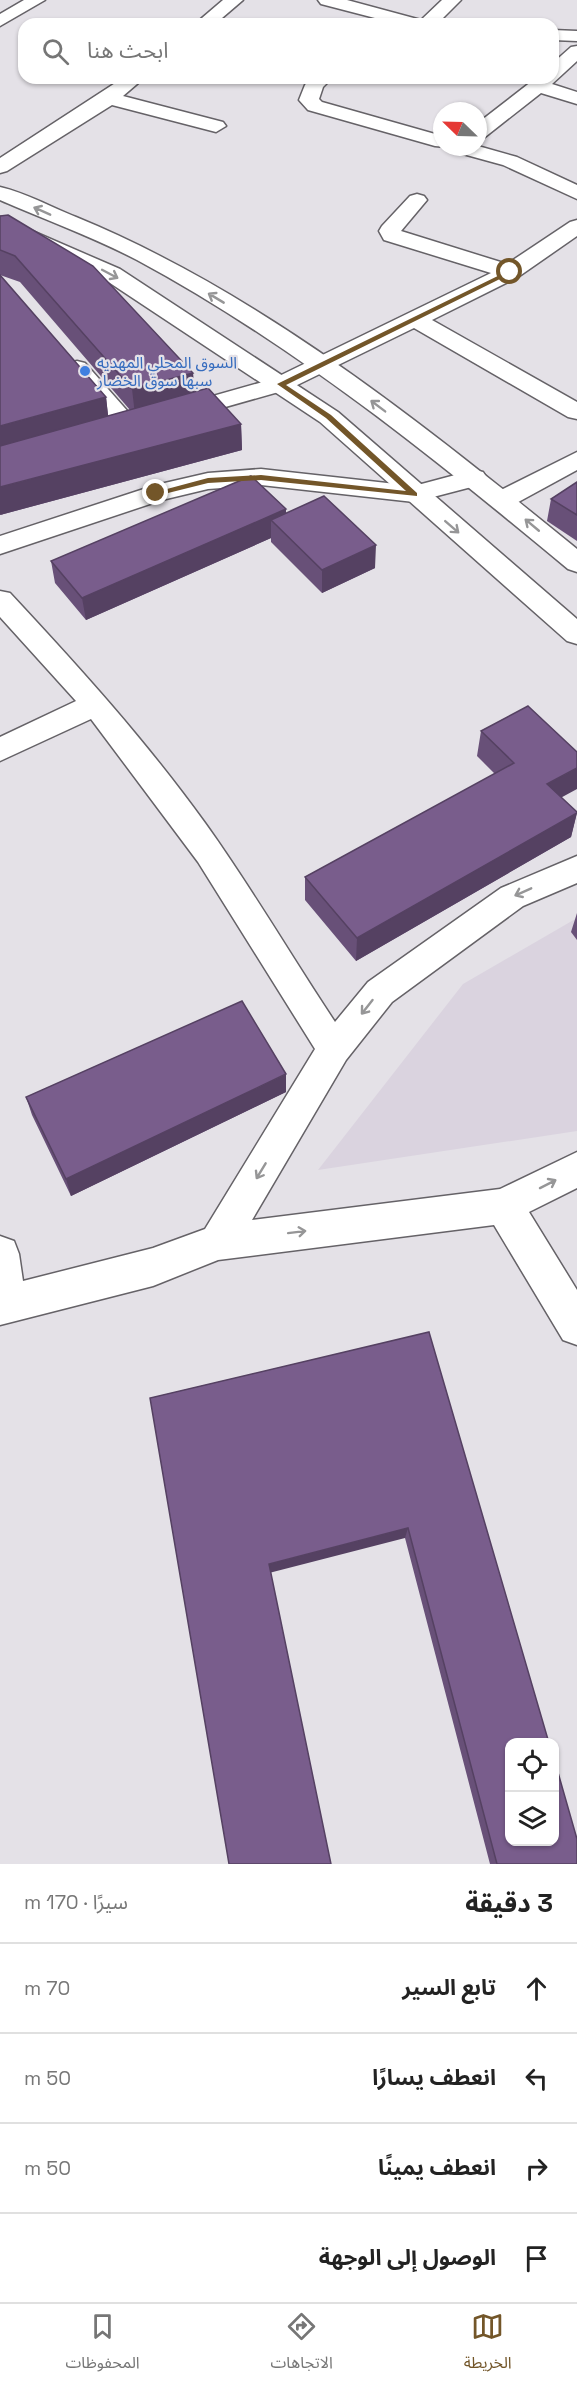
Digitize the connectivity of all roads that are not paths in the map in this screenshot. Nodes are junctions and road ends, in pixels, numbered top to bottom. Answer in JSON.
{"nodes":[{"id":1,"x":36,"y":0,"type":"edge"},
{"id":2,"x":234,"y":0,"type":"edge"},
{"id":3,"x":327,"y":0,"type":"edge"},
{"id":4,"x":452,"y":0,"type":"edge"},
{"id":5,"x":3,"y":17,"type":"edge"},
{"id":6,"x":212,"y":18,"type":"edge"},
{"id":7,"x":380,"y":18,"type":"edge"},
{"id":8,"x":433,"y":18,"type":"edge"},
{"id":9,"x":559,"y":35,"type":"edge"},
{"id":10,"x":577,"y":36,"type":"edge"},
{"id":11,"x":577,"y":51,"type":"edge"},
{"id":12,"x":559,"y":68,"type":"edge"},
{"id":13,"x":127,"y":84,"type":"edge"},
{"id":14,"x":318,"y":84,"type":"edge"},
{"id":15,"x":541,"y":84,"type":"edge"},
{"id":16,"x":555,"y":84,"type":"edge"},
{"id":17,"x":109,"y":98,"type":"junction"},
{"id":18,"x":577,"y":98,"type":"edge"},
{"id":19,"x":216,"y":126,"type":"dead end"},
{"id":20,"x":487,"y":126,"type":"edge"},
{"id":21,"x":433,"y":139,"type":"edge"},
{"id":22,"x":487,"y":155,"type":"edge"},
{"id":23,"x":0,"y":167,"type":"edge"},
{"id":24,"x":0,"y":193,"type":"edge"},
{"id":25,"x":577,"y":193,"type":"edge"},
{"id":26,"x":417,"y":200,"type":"dead end"},
{"id":27,"x":0,"y":223,"type":"edge"},
{"id":28,"x":577,"y":226,"type":"edge"},
{"id":29,"x":510,"y":272,"type":"junction"},
{"id":30,"x":416,"y":320,"type":"junction"},
{"id":31,"x":62,"y":349,"type":"edge"},
{"id":32,"x":323,"y":365,"type":"junction"},
{"id":33,"x":281,"y":384,"type":"junction"},
{"id":34,"x":577,"y":412,"type":"edge"},
{"id":35,"x":577,"y":460,"type":"edge"},
{"id":36,"x":474,"y":478,"type":"junction"},
{"id":37,"x":414,"y":494,"type":"junction"},
{"id":38,"x":502,"y":500,"type":"junction"},
{"id":39,"x":0,"y":545,"type":"edge"},
{"id":40,"x":577,"y":563,"type":"edge"},
{"id":41,"x":0,"y":600,"type":"edge"},
{"id":42,"x":577,"y":634,"type":"edge"},
{"id":43,"x":96,"y":704,"type":"junction"},
{"id":44,"x":2,"y":753,"type":"edge"},
{"id":45,"x":577,"y":869,"type":"edge"},
{"id":46,"x":334,"y":1049,"type":"junction"},
{"id":47,"x":577,"y":1169,"type":"edge"},
{"id":48,"x":504,"y":1206,"type":"junction"},
{"id":49,"x":218,"y":1242,"type":"junction"},
{"id":50,"x":0,"y":1254,"type":"edge"},
{"id":51,"x":4,"y":1305,"type":"edge"},
{"id":52,"x":577,"y":1326,"type":"edge"}],
"edges":[{"from":1,"to":5,"type":"street"},
{"from":2,"to":6,"type":"street"},
{"from":3,"to":7,"type":"street"},
{"from":4,"to":8,"type":"street"},
{"from":9,"to":10,"type":"street"},
{"from":11,"to":12,"type":"street"},
{"from":13,"to":17,"type":"street"},
{"from":14,"to":21,"type":"street"},
{"from":15,"to":20,"type":"street"},
{"from":16,"to":18,"type":"street"},
{"from":17,"to":19,"type":"street"},
{"from":17,"to":23,"type":"street"},
{"from":22,"to":25,"type":"street"},
{"from":32,"to":24,"type":"street","one_way":true},
{"from":26,"to":29,"type":"street"},
{"from":27,"to":33,"type":"street","one_way":true},
{"from":28,"to":29,"type":"street"},
{"from":29,"to":30,"type":"street"},
{"from":30,"to":32,"type":"street"},
{"from":30,"to":34,"type":"street"},
{"from":31,"to":33,"type":"street"},
{"from":32,"to":33,"type":"street"},
{"from":36,"to":32,"type":"street","one_way":true},
{"from":33,"to":37,"type":"street"},
{"from":35,"to":38,"type":"street"},
{"from":36,"to":37,"type":"street"},
{"from":36,"to":38,"type":"street"},
{"from":37,"to":39,"type":"street"},
{"from":37,"to":42,"type":"street","one_way":true},
{"from":40,"to":38,"type":"street","one_way":true},
{"from":41,"to":43,"type":"street"},
{"from":43,"to":44,"type":"street"},
{"from":43,"to":46,"type":"street"},
{"from":45,"to":46,"type":"street","one_way":true},
{"from":46,"to":49,"type":"street","one_way":true},
{"from":48,"to":47,"type":"street","one_way":true},
{"from":49,"to":48,"type":"street","one_way":true},
{"from":48,"to":52,"type":"street"},
{"from":49,"to":51,"type":"street"},
{"from":50,"to":51,"type":"street"}]}
